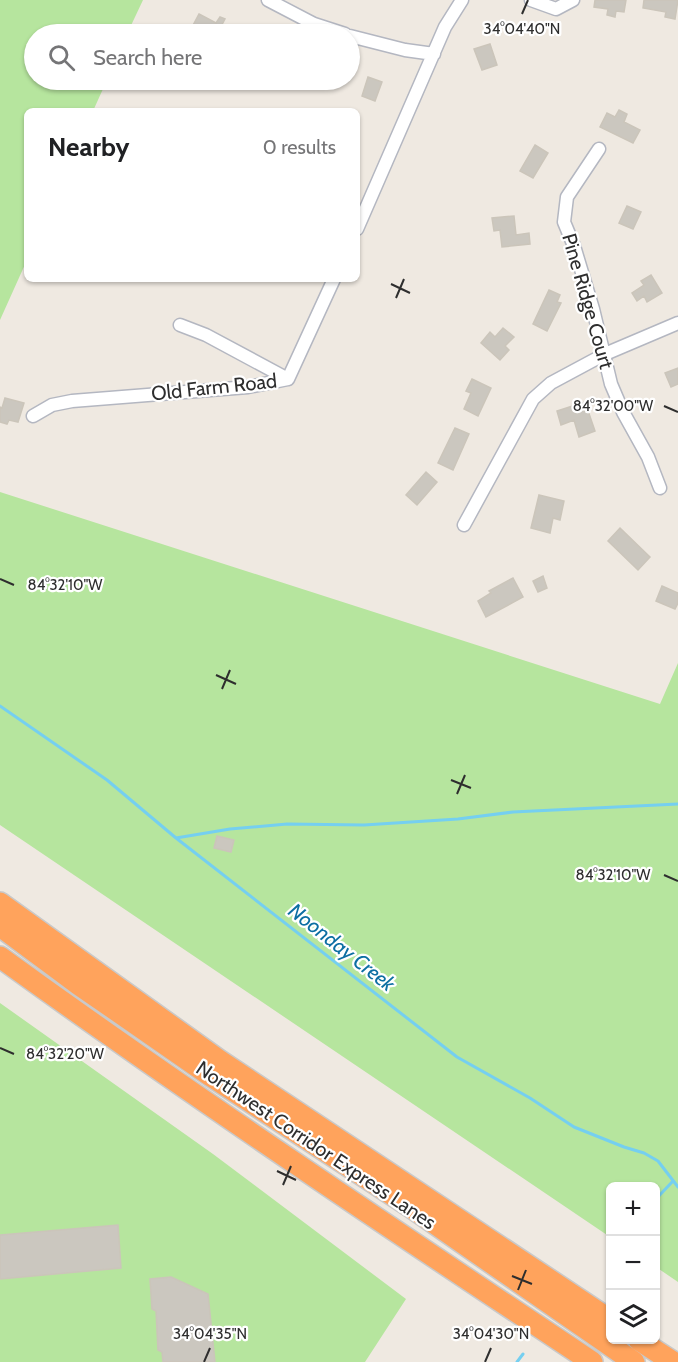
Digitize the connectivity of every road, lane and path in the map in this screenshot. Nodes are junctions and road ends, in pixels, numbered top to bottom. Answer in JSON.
{"nodes":[{"id":1,"x":268,"y":0,"type":"edge"},
{"id":2,"x":462,"y":0,"type":"edge"},
{"id":3,"x":531,"y":0,"type":"edge"},
{"id":4,"x":573,"y":0,"type":"edge"},
{"id":5,"x":314,"y":24,"type":"edge"},
{"id":6,"x":360,"y":39,"type":"edge"},
{"id":7,"x":434,"y":54,"type":"junction"},
{"id":8,"x":599,"y":149,"type":"dead end"},
{"id":9,"x":360,"y":222,"type":"edge"},
{"id":10,"x":333,"y":282,"type":"edge"},
{"id":11,"x":678,"y":322,"type":"edge"},
{"id":12,"x":180,"y":325,"type":"dead end"},
{"id":13,"x":605,"y":354,"type":"junction"},
{"id":14,"x":288,"y":379,"type":"junction"},
{"id":15,"x":33,"y":417,"type":"dead end"},
{"id":16,"x":660,"y":488,"type":"dead end"},
{"id":17,"x":464,"y":525,"type":"dead end"},
{"id":18,"x":0,"y":903,"type":"edge"},
{"id":19,"x":0,"y":926,"type":"edge"},
{"id":20,"x":0,"y":957,"type":"edge"},
{"id":21,"x":606,"y":1317,"type":"edge"},
{"id":22,"x":645,"y":1344,"type":"edge"},
{"id":23,"x":592,"y":1362,"type":"edge"},
{"id":24,"x":634,"y":1362,"type":"edge"},
{"id":25,"x":673,"y":1362,"type":"edge"}],
"edges":[{"from":1,"to":5,"type":"street"},
{"from":2,"to":7,"type":"street"},
{"from":3,"to":4,"type":"street"},
{"from":6,"to":7,"type":"street"},
{"from":7,"to":9,"type":"street"},
{"from":8,"to":13,"type":"street","name":"Pine Ridge Court"},
{"from":10,"to":14,"type":"street","name":"Old Farm Road"},
{"from":11,"to":13,"type":"street"},
{"from":12,"to":14,"type":"street"},
{"from":13,"to":16,"type":"street","name":"Pine Ridge Court"},
{"from":13,"to":17,"type":"street"},
{"from":14,"to":15,"type":"street","name":"Old Farm Road"},
{"from":18,"to":21,"type":"highway"},
{"from":19,"to":24,"type":"highway","name":"Northwest Corridor Express Lanes"},
{"from":20,"to":23,"type":"highway"},
{"from":22,"to":25,"type":"highway"}]}
